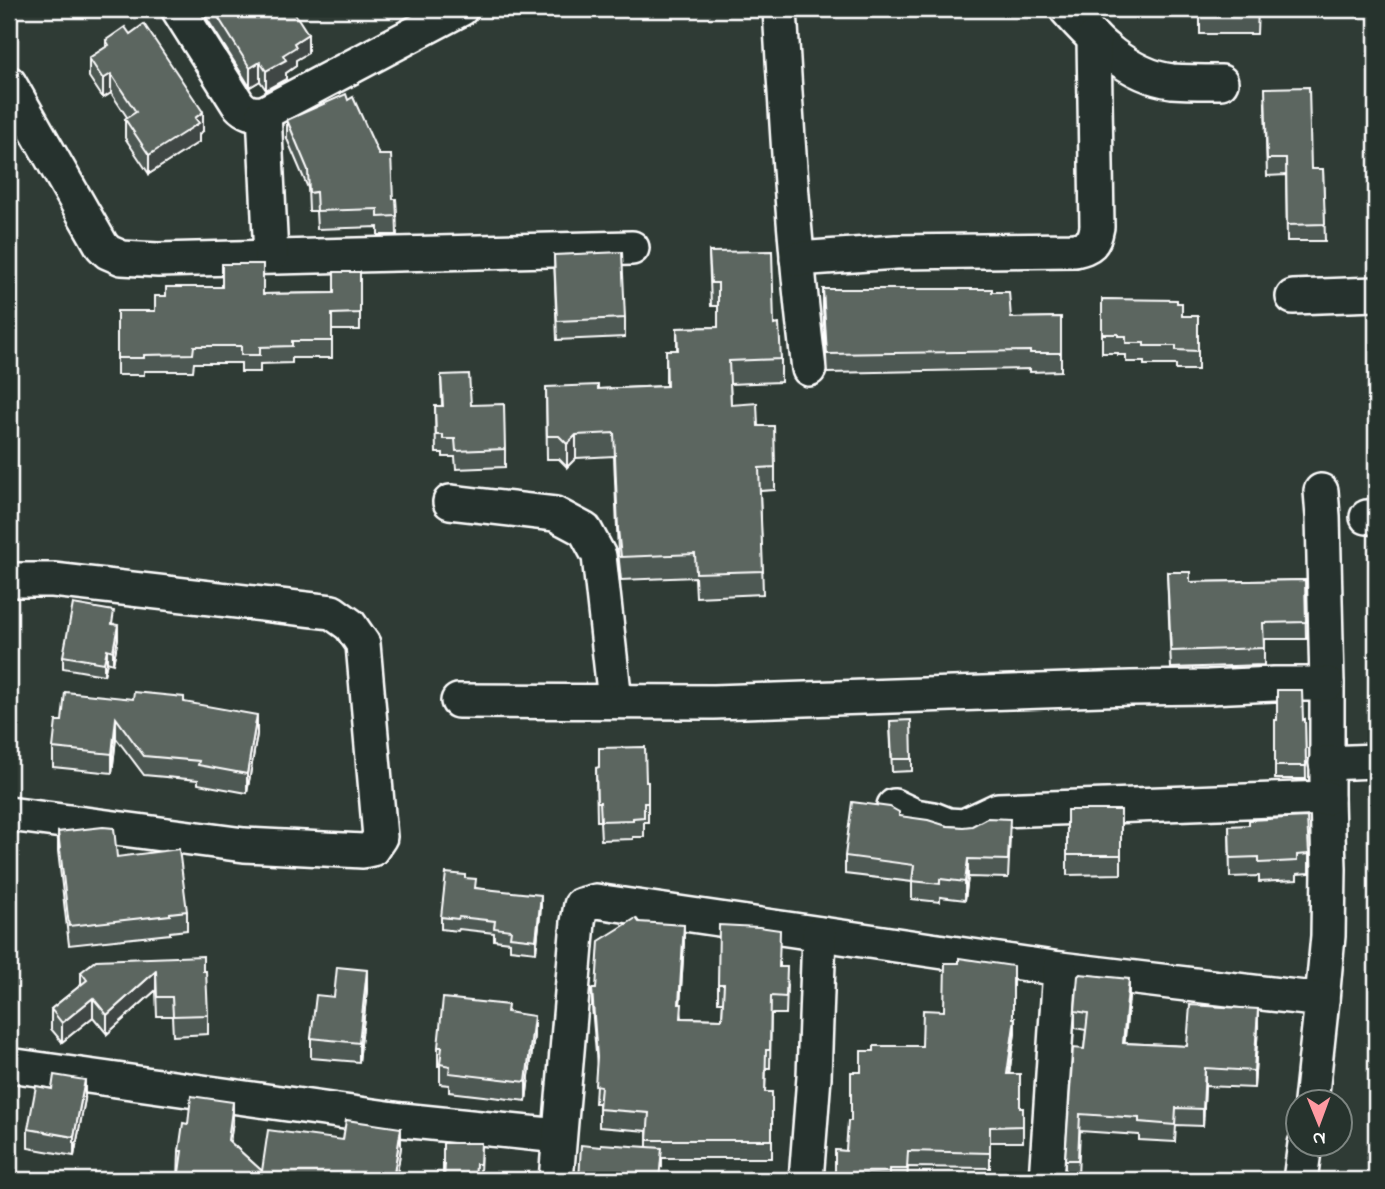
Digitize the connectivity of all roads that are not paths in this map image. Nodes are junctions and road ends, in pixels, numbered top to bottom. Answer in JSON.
{"nodes":[{"id":1,"x":178,"y":9,"type":"edge"},
{"id":2,"x":461,"y":9,"type":"edge"},
{"id":3,"x":780,"y":9,"type":"edge"},
{"id":4,"x":1066,"y":9,"type":"edge"},
{"id":5,"x":1094,"y":38,"type":"junction"},
{"id":6,"x":1221,"y":82,"type":"dead end"},
{"id":7,"x":9,"y":83,"type":"edge"},
{"id":8,"x":264,"y":113,"type":"junction"},
{"id":9,"x":632,"y":248,"type":"dead end"},
{"id":10,"x":271,"y":256,"type":"junction"},
{"id":11,"x":797,"y":259,"type":"junction"},
{"id":12,"x":1376,"y":294,"type":"edge"},
{"id":13,"x":1293,"y":297,"type":"dead end"},
{"id":14,"x":809,"y":369,"type":"dead end"},
{"id":15,"x":1321,"y":491,"type":"dead end"},
{"id":16,"x":450,"y":502,"type":"dead end"},
{"id":17,"x":9,"y":580,"type":"edge"},
{"id":18,"x":1326,"y":684,"type":"junction"},
{"id":19,"x":458,"y":701,"type":"dead end"},
{"id":20,"x":615,"y":701,"type":"junction"},
{"id":21,"x":1376,"y":761,"type":"edge"},
{"id":22,"x":1326,"y":763,"type":"junction"},
{"id":23,"x":1327,"y":798,"type":"junction"},
{"id":24,"x":894,"y":806,"type":"edge"},
{"id":25,"x":9,"y":814,"type":"edge"},
{"id":26,"x":819,"y":934,"type":"junction"},
{"id":27,"x":1060,"y":969,"type":"junction"},
{"id":28,"x":1322,"y":1000,"type":"junction"},
{"id":29,"x":9,"y":1065,"type":"edge"},
{"id":30,"x":1312,"y":1088,"type":"edge"},
{"id":31,"x":559,"y":1136,"type":"junction"},
{"id":32,"x":1303,"y":1158,"type":"edge"},
{"id":33,"x":556,"y":1180,"type":"edge"},
{"id":34,"x":806,"y":1180,"type":"edge"},
{"id":35,"x":1046,"y":1180,"type":"edge"},
{"id":36,"x":1300,"y":1180,"type":"edge"}],
"edges":[{"from":1,"to":8,"type":"street"},
{"from":2,"to":8,"type":"street"},
{"from":3,"to":11,"type":"street"},
{"from":4,"to":5,"type":"street"},
{"from":5,"to":6,"type":"street"},
{"from":5,"to":11,"type":"street"},
{"from":7,"to":10,"type":"street"},
{"from":8,"to":10,"type":"street"},
{"from":9,"to":10,"type":"street"},
{"from":11,"to":14,"type":"street"},
{"from":12,"to":13,"type":"street"},
{"from":15,"to":18,"type":"street"},
{"from":16,"to":20,"type":"street"},
{"from":17,"to":25,"type":"street"},
{"from":18,"to":20,"type":"street"},
{"from":18,"to":22,"type":"street"},
{"from":19,"to":20,"type":"street"},
{"from":21,"to":22,"type":"street"},
{"from":22,"to":23,"type":"street"},
{"from":23,"to":24,"type":"street"},
{"from":23,"to":28,"type":"street"},
{"from":26,"to":27,"type":"street"},
{"from":26,"to":31,"type":"street"},
{"from":26,"to":34,"type":"street"},
{"from":27,"to":28,"type":"street"},
{"from":27,"to":35,"type":"street"},
{"from":28,"to":30,"type":"street"},
{"from":29,"to":31,"type":"street"},
{"from":31,"to":33,"type":"street"},
{"from":32,"to":36,"type":"street"}]}
